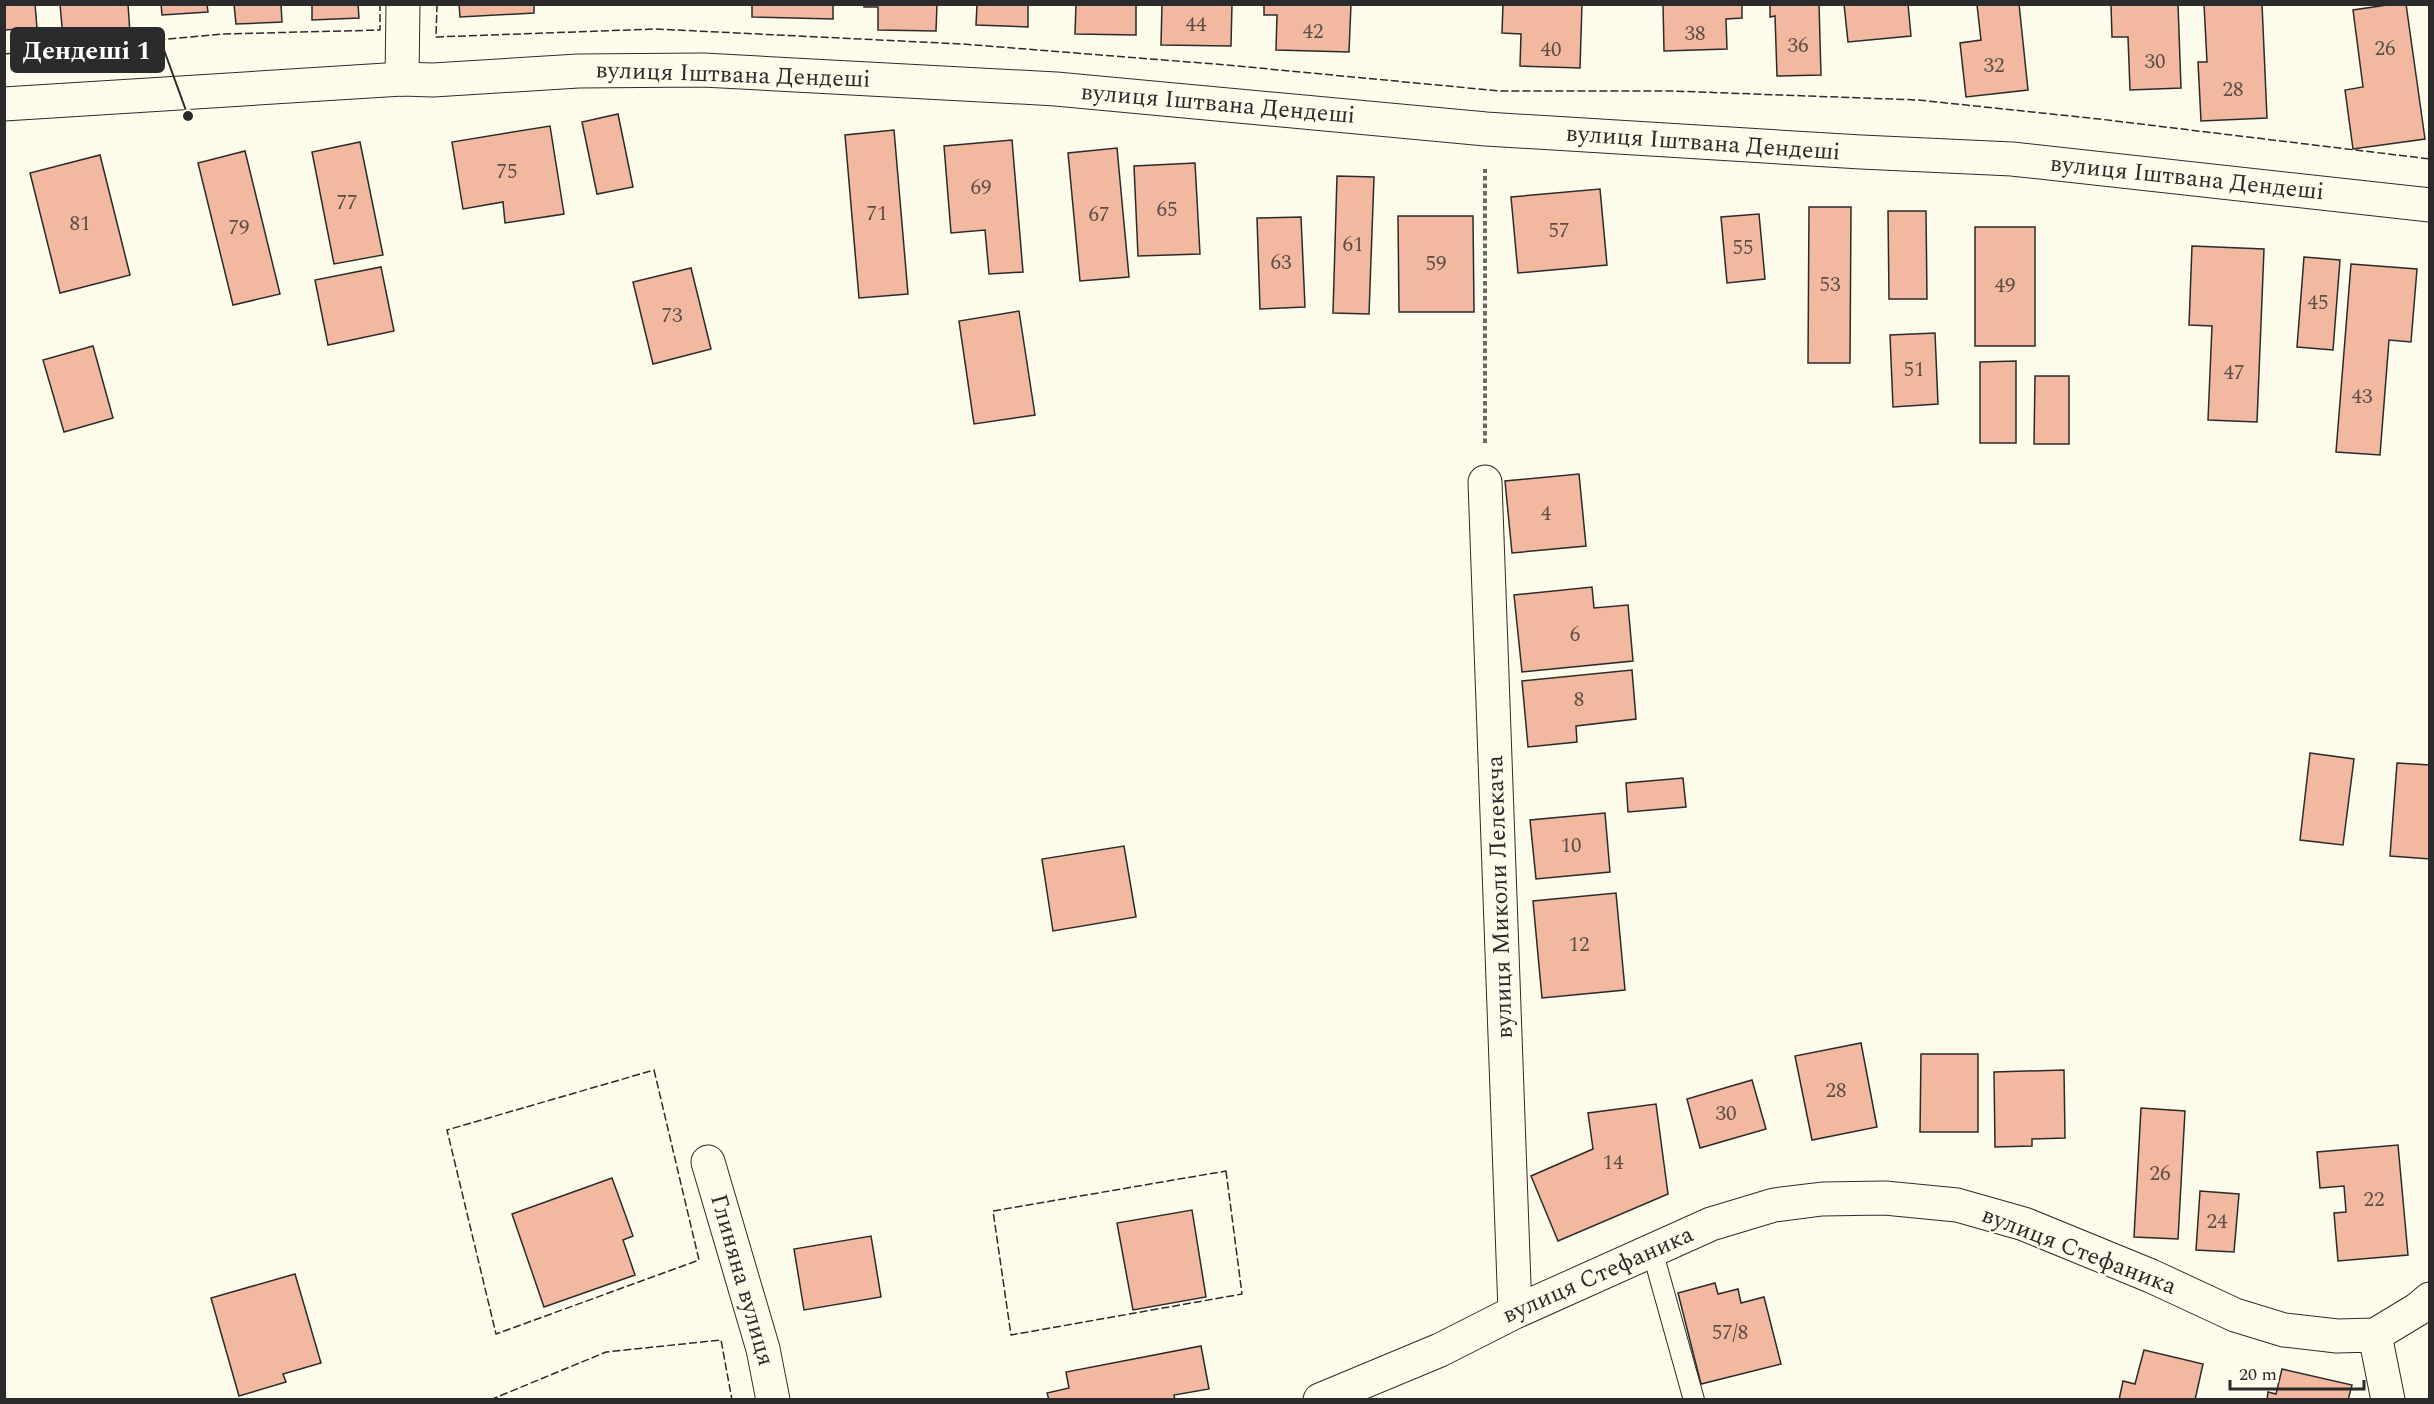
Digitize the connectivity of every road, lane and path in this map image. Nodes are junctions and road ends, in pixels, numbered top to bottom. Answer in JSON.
{"nodes":[{"id":1,"x":404,"y":4,"type":"edge"},
{"id":2,"x":402,"y":79,"type":"junction"},
{"id":3,"x":4,"y":104,"type":"edge"},
{"id":4,"x":1486,"y":129,"type":"junction"},
{"id":5,"x":2430,"y":205,"type":"edge"},
{"id":6,"x":1485,"y":482,"type":"joint"},
{"id":7,"x":708,"y":1162,"type":"dead end"},
{"id":8,"x":1652,"y":1250,"type":"junction"},
{"id":9,"x":2430,"y":1299,"type":"edge"},
{"id":10,"x":1515,"y":1312,"type":"junction"},
{"id":11,"x":2375,"y":1335,"type":"junction"},
{"id":12,"x":773,"y":1400,"type":"edge"},
{"id":13,"x":1320,"y":1400,"type":"edge"},
{"id":14,"x":1695,"y":1400,"type":"edge"},
{"id":15,"x":2388,"y":1400,"type":"edge"}],
"edges":[{"from":1,"to":2,"type":"street"},
{"from":2,"to":3,"type":"street","name":"вулиця Іштвана Дендеші"},
{"from":2,"to":4,"type":"street","name":"вулиця Іштвана Дендеші"},
{"from":4,"to":5,"type":"street","name":"вулиця Іштвана Дендеші"},
{"from":4,"to":6,"type":"path"},
{"from":6,"to":10,"type":"street","name":"вулиця Миколи Лелекача"},
{"from":7,"to":12,"type":"street","name":"Глиняна вулиця"},
{"from":8,"to":10,"type":"street","name":"вулиця Стефаника"},
{"from":8,"to":11,"type":"street","name":"вулиця Стефаника"},
{"from":8,"to":14,"type":"lane"},
{"from":9,"to":11,"type":"street","name":"вулиця Стефаника"},
{"from":10,"to":13,"type":"street","name":"вулиця Стефаника"},
{"from":11,"to":15,"type":"street"}]}
